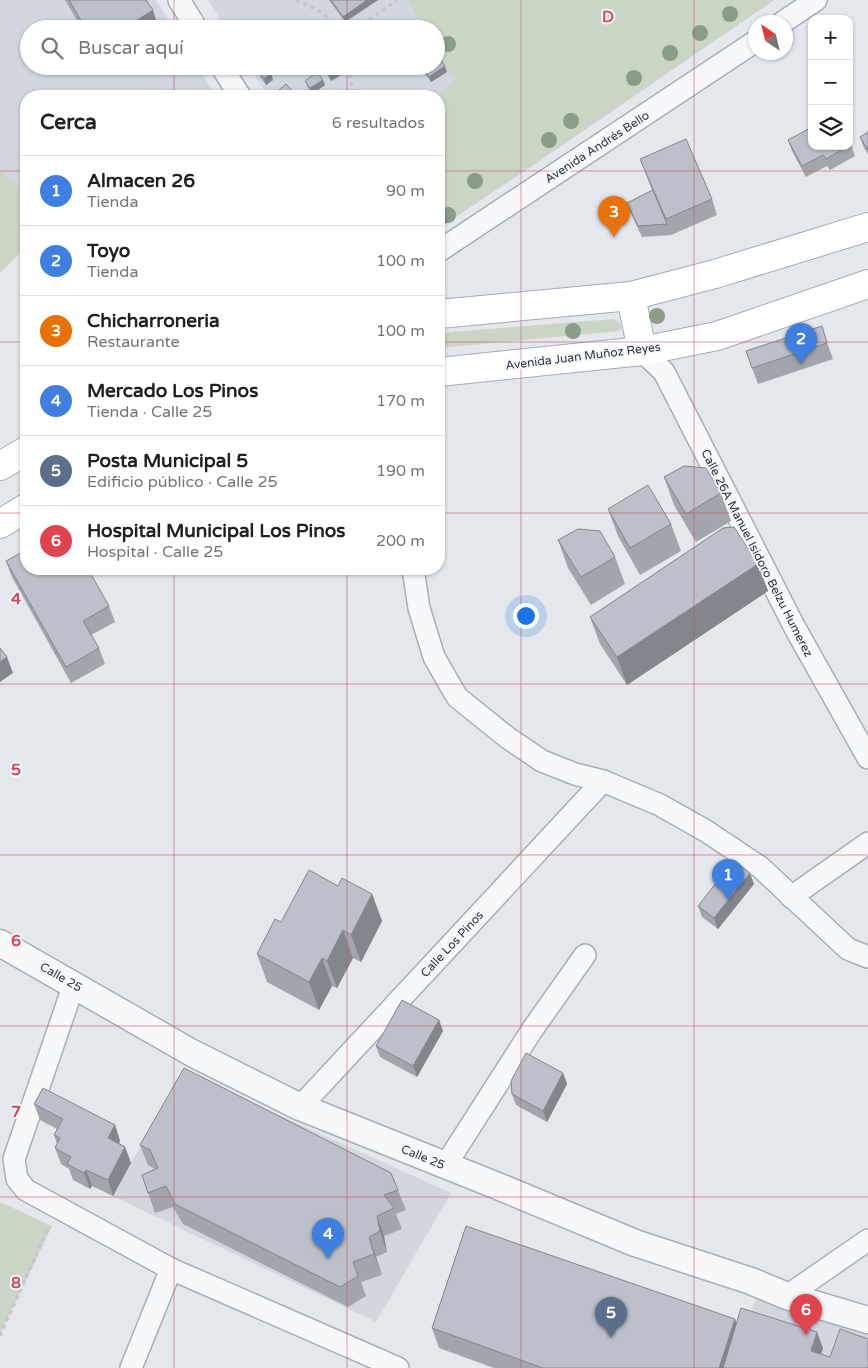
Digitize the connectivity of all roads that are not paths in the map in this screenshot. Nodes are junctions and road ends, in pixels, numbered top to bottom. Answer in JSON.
{"nodes":[{"id":1,"x":179,"y":0,"type":"edge"},
{"id":2,"x":816,"y":0,"type":"edge"},
{"id":3,"x":793,"y":15,"type":"edge"},
{"id":4,"x":191,"y":20,"type":"edge"},
{"id":5,"x":748,"y":46,"type":"edge"},
{"id":6,"x":227,"y":75,"type":"edge"},
{"id":7,"x":236,"y":90,"type":"edge"},
{"id":8,"x":868,"y":227,"type":"edge"},
{"id":9,"x":445,"y":247,"type":"edge"},
{"id":10,"x":868,"y":284,"type":"edge"},
{"id":11,"x":631,"y":296,"type":"junction"},
{"id":12,"x":445,"y":313,"type":"edge"},
{"id":13,"x":642,"y":351,"type":"junction"},
{"id":14,"x":445,"y":371,"type":"edge"},
{"id":15,"x":20,"y":454,"type":"edge"},
{"id":16,"x":0,"y":466,"type":"edge"},
{"id":17,"x":20,"y":512,"type":"edge"},
{"id":18,"x":0,"y":524,"type":"edge"},
{"id":19,"x":415,"y":575,"type":"edge"},
{"id":20,"x":868,"y":758,"type":"edge"},
{"id":21,"x":603,"y":781,"type":"junction"},
{"id":22,"x":868,"y":844,"type":"edge"},
{"id":23,"x":791,"y":897,"type":"junction"},
{"id":24,"x":0,"y":942,"type":"edge"},
{"id":25,"x":585,"y":955,"type":"dead end"},
{"id":26,"x":868,"y":957,"type":"edge"},
{"id":27,"x":74,"y":984,"type":"junction"},
{"id":28,"x":300,"y":1107,"type":"junction"},
{"id":29,"x":445,"y":1166,"type":"junction"},
{"id":30,"x":868,"y":1240,"type":"edge"},
{"id":31,"x":171,"y":1269,"type":"junction"},
{"id":32,"x":787,"y":1296,"type":"junction"},
{"id":33,"x":868,"y":1320,"type":"edge"},
{"id":34,"x":131,"y":1368,"type":"edge"},
{"id":35,"x":398,"y":1368,"type":"edge"}],
"edges":[{"from":1,"to":4,"type":"street"},
{"from":2,"to":3,"type":"street"},
{"from":5,"to":9,"type":"street","name":"Avenida Andrés Bello"},
{"from":6,"to":7,"type":"street"},
{"from":8,"to":11,"type":"main road"},
{"from":10,"to":13,"type":"main road","name":"Avenida Juan Muñoz Reyes"},
{"from":11,"to":12,"type":"main road"},
{"from":11,"to":13,"type":"main road"},
{"from":13,"to":14,"type":"main road","name":"Avenida Juan Muñoz Reyes"},
{"from":13,"to":20,"type":"street","name":"Calle 26A Manuel Isidoro Belzu Humerez"},
{"from":15,"to":16,"type":"main road"},
{"from":17,"to":18,"type":"main road"},
{"from":19,"to":21,"type":"street"},
{"from":21,"to":23,"type":"street"},
{"from":21,"to":28,"type":"street","name":"Calle Los Pinos"},
{"from":22,"to":23,"type":"street"},
{"from":23,"to":26,"type":"street"},
{"from":24,"to":27,"type":"street","name":"Calle 25"},
{"from":25,"to":29,"type":"street"},
{"from":27,"to":28,"type":"street","name":"Calle 25"},
{"from":27,"to":31,"type":"street"},
{"from":28,"to":29,"type":"street","name":"Calle 25"},
{"from":29,"to":32,"type":"street","name":"Calle 25"},
{"from":30,"to":32,"type":"street"},
{"from":31,"to":34,"type":"street"},
{"from":31,"to":35,"type":"street"},
{"from":32,"to":33,"type":"street","name":"Calle 25"}]}
